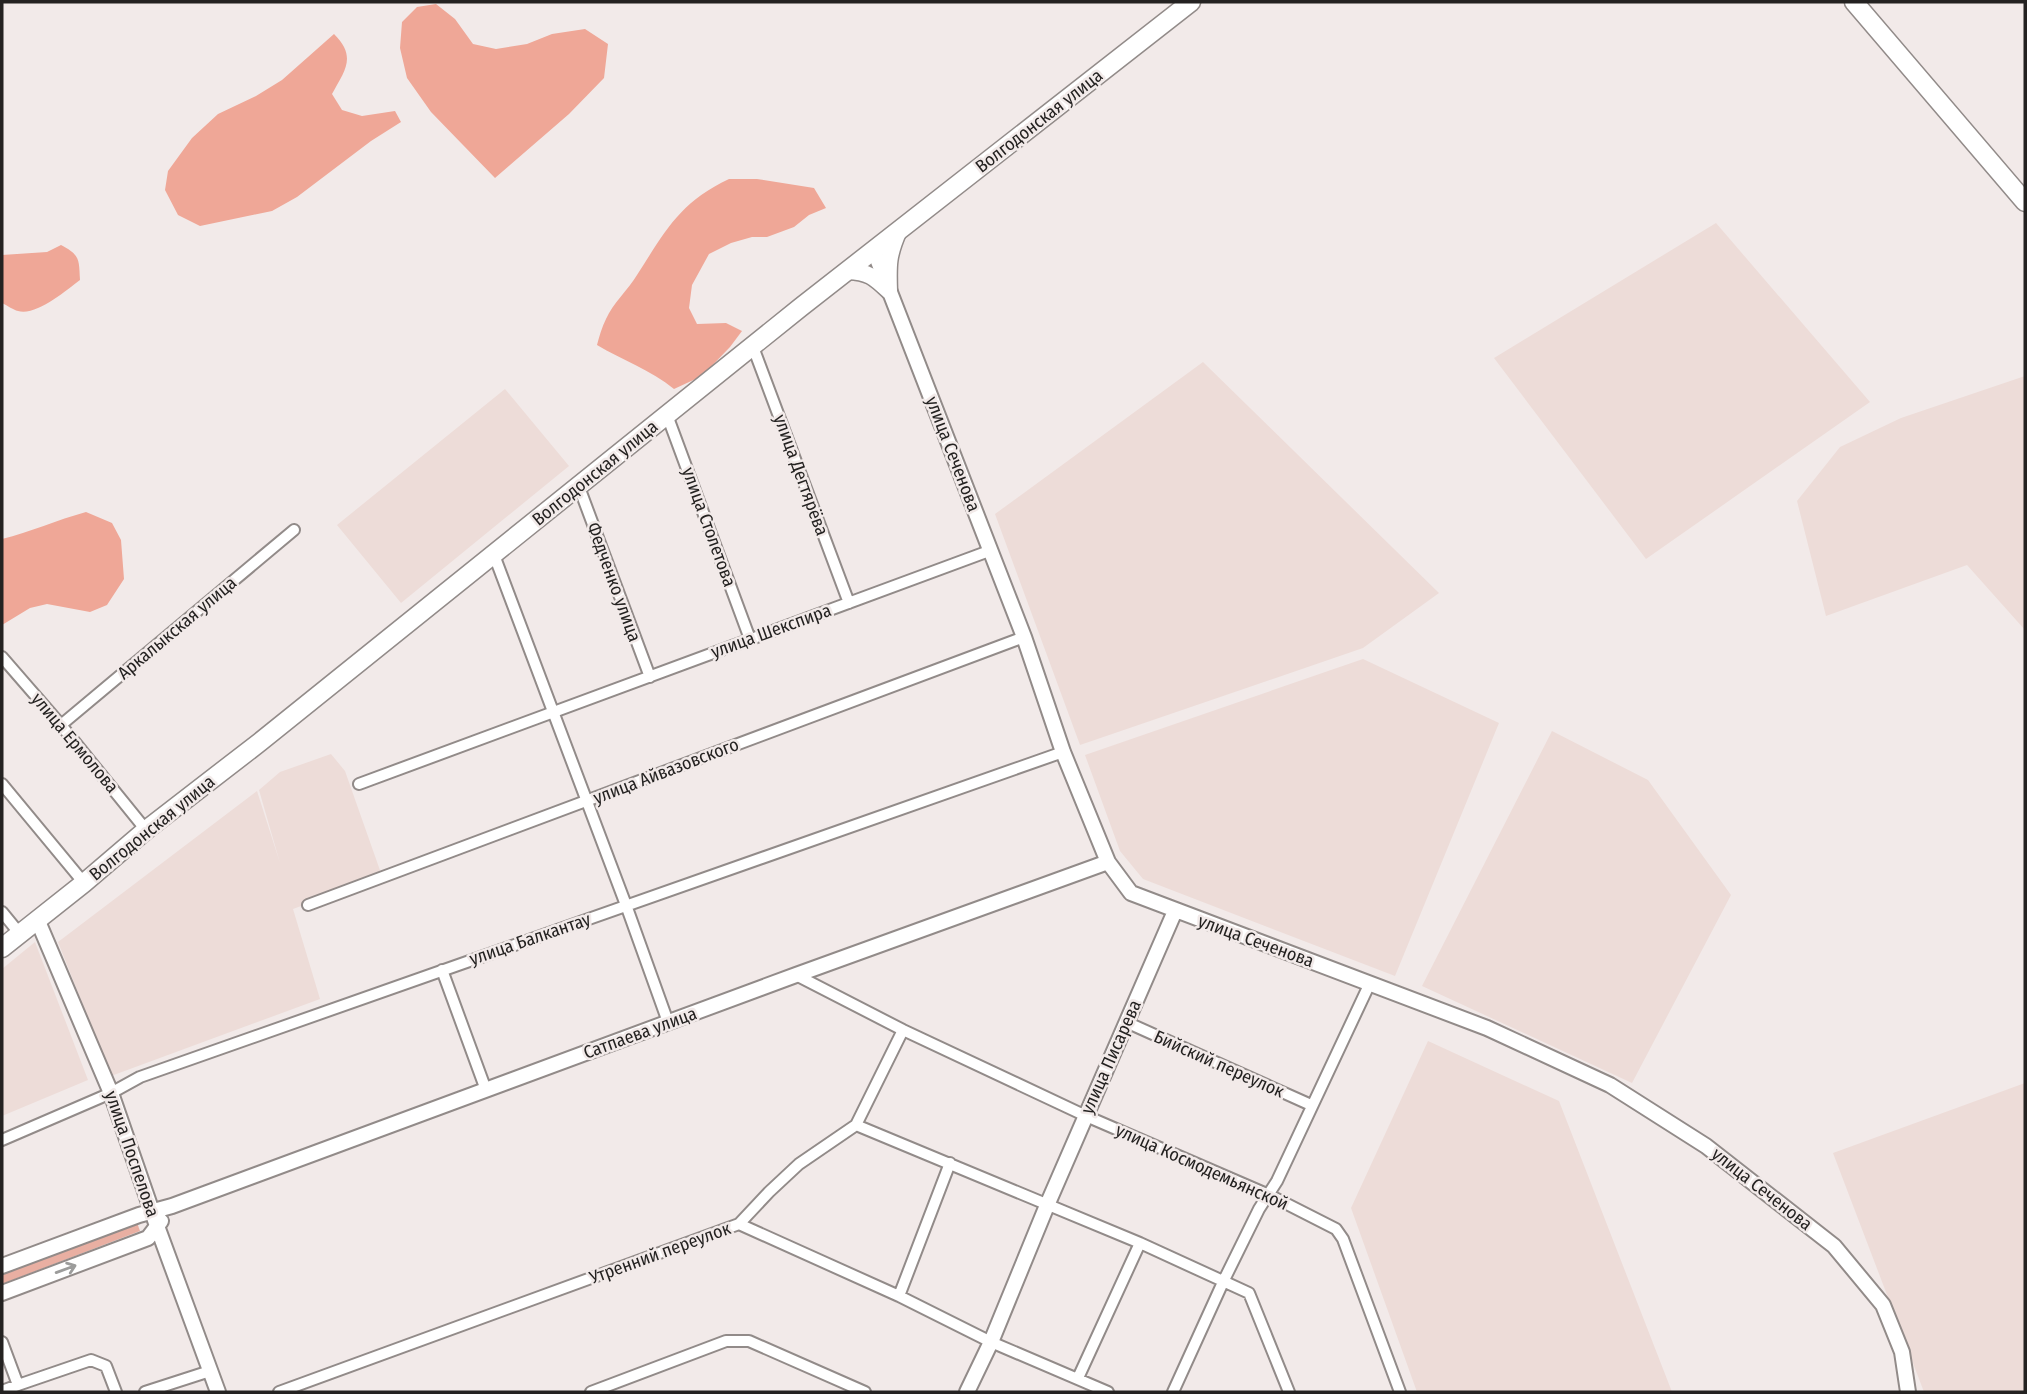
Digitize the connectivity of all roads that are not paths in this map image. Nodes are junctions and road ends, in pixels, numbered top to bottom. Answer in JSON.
{"nodes":[{"id":1,"x":1191,"y":2,"type":"edge"},
{"id":2,"x":1854,"y":2,"type":"edge"},
{"id":3,"x":2025,"y":202,"type":"edge"},
{"id":4,"x":899,"y":230,"type":"junction"},
{"id":5,"x":874,"y":251,"type":"junction"},
{"id":6,"x":848,"y":271,"type":"junction"},
{"id":7,"x":889,"y":290,"type":"junction"},
{"id":8,"x":753,"y":347,"type":"junction"},
{"id":9,"x":667,"y":415,"type":"junction"},
{"id":10,"x":579,"y":487,"type":"junction"},
{"id":11,"x":294,"y":530,"type":"dead end"},
{"id":12,"x":989,"y":551,"type":"junction"},
{"id":13,"x":494,"y":555,"type":"junction"},
{"id":14,"x":849,"y":603,"type":"junction"},
{"id":15,"x":1024,"y":637,"type":"junction"},
{"id":16,"x":750,"y":639,"type":"junction"},
{"id":17,"x":2,"y":657,"type":"edge"},
{"id":18,"x":650,"y":677,"type":"junction"},
{"id":19,"x":554,"y":712,"type":"junction"},
{"id":20,"x":61,"y":725,"type":"junction"},
{"id":21,"x":1063,"y":752,"type":"junction"},
{"id":22,"x":359,"y":784,"type":"dead end"},
{"id":23,"x":2,"y":785,"type":"edge"},
{"id":24,"x":587,"y":801,"type":"junction"},
{"id":25,"x":146,"y":830,"type":"junction"},
{"id":26,"x":1108,"y":862,"type":"junction"},
{"id":27,"x":84,"y":883,"type":"junction"},
{"id":28,"x":308,"y":905,"type":"dead end"},
{"id":29,"x":626,"y":905,"type":"junction"},
{"id":30,"x":1175,"y":911,"type":"junction"},
{"id":31,"x":2,"y":912,"type":"edge"},
{"id":32,"x":37,"y":919,"type":"junction"},
{"id":33,"x":20,"y":934,"type":"junction"},
{"id":34,"x":2,"y":948,"type":"edge"},
{"id":35,"x":442,"y":970,"type":"junction"},
{"id":36,"x":796,"y":975,"type":"junction"},
{"id":37,"x":1370,"y":983,"type":"junction"},
{"id":38,"x":668,"y":1022,"type":"junction"},
{"id":39,"x":1126,"y":1022,"type":"junction"},
{"id":40,"x":903,"y":1030,"type":"junction"},
{"id":41,"x":486,"y":1090,"type":"junction"},
{"id":42,"x":111,"y":1093,"type":"junction"},
{"id":43,"x":1311,"y":1105,"type":"junction"},
{"id":44,"x":1086,"y":1116,"type":"junction"},
{"id":45,"x":856,"y":1125,"type":"junction"},
{"id":46,"x":2,"y":1140,"type":"edge"},
{"id":47,"x":950,"y":1163,"type":"junction"},
{"id":48,"x":1269,"y":1195,"type":"junction"},
{"id":49,"x":1048,"y":1203,"type":"junction"},
{"id":50,"x":172,"y":1206,"type":"junction"},
{"id":51,"x":152,"y":1211,"type":"junction"},
{"id":52,"x":739,"y":1224,"type":"junction"},
{"id":53,"x":157,"y":1226,"type":"junction"},
{"id":54,"x":1140,"y":1243,"type":"junction"},
{"id":55,"x":2,"y":1265,"type":"edge"},
{"id":56,"x":1224,"y":1280,"type":"junction"},
{"id":57,"x":2,"y":1293,"type":"edge"},
{"id":58,"x":899,"y":1296,"type":"junction"},
{"id":59,"x":2,"y":1342,"type":"edge"},
{"id":60,"x":991,"y":1342,"type":"junction"},
{"id":61,"x":210,"y":1371,"type":"junction"},
{"id":62,"x":1078,"y":1378,"type":"junction"},
{"id":63,"x":18,"y":1385,"type":"junction"},
{"id":64,"x":2,"y":1391,"type":"edge"},
{"id":65,"x":1395,"y":1391,"type":"edge"},
{"id":66,"x":116,"y":1392,"type":"edge"},
{"id":67,"x":145,"y":1392,"type":"edge"},
{"id":68,"x":218,"y":1392,"type":"edge"},
{"id":69,"x":279,"y":1392,"type":"edge"},
{"id":70,"x":591,"y":1392,"type":"edge"},
{"id":71,"x":865,"y":1392,"type":"edge"},
{"id":72,"x":967,"y":1392,"type":"edge"},
{"id":73,"x":1108,"y":1392,"type":"edge"},
{"id":74,"x":1173,"y":1392,"type":"edge"},
{"id":75,"x":1289,"y":1392,"type":"edge"},
{"id":76,"x":1908,"y":1392,"type":"edge"}],
"edges":[{"from":1,"to":4,"type":"main road","name":"Волгодонская улица"},
{"from":2,"to":3,"type":"main road"},
{"from":4,"to":5,"type":"main road","name":"Волгодонская улица"},
{"from":4,"to":7,"type":"main road"},
{"from":5,"to":6,"type":"main road","name":"Волгодонская улица"},
{"from":5,"to":7,"type":"street","name":"улица Сеченова"},
{"from":6,"to":7,"type":"main road"},
{"from":6,"to":8,"type":"main road","name":"Волгодонская улица"},
{"from":7,"to":12,"type":"street","name":"улица Сеченова"},
{"from":8,"to":9,"type":"main road","name":"Волгодонская улица"},
{"from":8,"to":14,"type":"street","name":"улица Дегтярёва"},
{"from":9,"to":10,"type":"main road","name":"Волгодонская улица"},
{"from":9,"to":16,"type":"street","name":"улица Столетова"},
{"from":10,"to":13,"type":"main road","name":"Волгодонская улица"},
{"from":10,"to":18,"type":"street","name":"Федченко улица"},
{"from":11,"to":20,"type":"street","name":"Аркалыкская улица"},
{"from":12,"to":14,"type":"street","name":"улица Шекспира"},
{"from":12,"to":15,"type":"street","name":"улица Сеченова"},
{"from":13,"to":19,"type":"street"},
{"from":13,"to":25,"type":"main road","name":"Волгодонская улица"},
{"from":14,"to":16,"type":"street","name":"улица Шекспира"},
{"from":15,"to":21,"type":"street","name":"улица Сеченова"},
{"from":15,"to":24,"type":"street","name":"улица Айвазовского"},
{"from":16,"to":18,"type":"street","name":"улица Шекспира"},
{"from":17,"to":20,"type":"street","name":"улица Ермолова"},
{"from":18,"to":19,"type":"street","name":"улица Шекспира"},
{"from":19,"to":22,"type":"street","name":"улица Шекспира"},
{"from":19,"to":24,"type":"street"},
{"from":20,"to":25,"type":"street","name":"улица Ермолова"},
{"from":21,"to":26,"type":"street","name":"улица Сеченова"},
{"from":21,"to":29,"type":"street","name":"улица Балкантау"},
{"from":23,"to":27,"type":"street"},
{"from":24,"to":28,"type":"street","name":"улица Айвазовского"},
{"from":24,"to":29,"type":"street"},
{"from":25,"to":27,"type":"main road","name":"Волгодонская улица"},
{"from":26,"to":30,"type":"street","name":"улица Сеченова"},
{"from":26,"to":36,"type":"street","name":"Сатпаева улица"},
{"from":27,"to":32,"type":"main road","name":"Волгодонская улица"},
{"from":29,"to":35,"type":"street","name":"улица Балкантау"},
{"from":29,"to":38,"type":"street"},
{"from":30,"to":37,"type":"street","name":"улица Сеченова"},
{"from":30,"to":39,"type":"street","name":"улица Писарева"},
{"from":31,"to":33,"type":"street"},
{"from":32,"to":33,"type":"main road","name":"Волгодонская улица"},
{"from":32,"to":42,"type":"street","name":"улица Поспелова"},
{"from":33,"to":34,"type":"main road","name":"Волгодонская улица"},
{"from":35,"to":41,"type":"street"},
{"from":35,"to":42,"type":"street","name":"улица Балкантау"},
{"from":36,"to":38,"type":"street","name":"Сатпаева улица"},
{"from":36,"to":40,"type":"street","name":"улица Космодемьянской"},
{"from":37,"to":43,"type":"street"},
{"from":37,"to":76,"type":"street","name":"улица Сеченова"},
{"from":38,"to":41,"type":"street","name":"Сатпаева улица"},
{"from":39,"to":43,"type":"street","name":"Бийский переулок"},
{"from":39,"to":44,"type":"street","name":"улица Писарева"},
{"from":40,"to":44,"type":"street","name":"улица Космодемьянской"},
{"from":40,"to":45,"type":"street"},
{"from":41,"to":50,"type":"street","name":"Сатпаева улица"},
{"from":42,"to":46,"type":"street","name":"улица Балкантау"},
{"from":42,"to":51,"type":"street","name":"улица Поспелова"},
{"from":43,"to":48,"type":"street"},
{"from":44,"to":48,"type":"street","name":"улица Космодемьянской"},
{"from":44,"to":49,"type":"street","name":"улица Писарева"},
{"from":45,"to":47,"type":"street"},
{"from":45,"to":52,"type":"street"},
{"from":47,"to":49,"type":"street"},
{"from":47,"to":58,"type":"street"},
{"from":48,"to":56,"type":"street"},
{"from":48,"to":65,"type":"street","name":"улица Космодемьянской"},
{"from":49,"to":54,"type":"street"},
{"from":49,"to":60,"type":"street","name":"улица Писарева"},
{"from":50,"to":51,"type":"street","name":"Сатпаева улица"},
{"from":50,"to":53,"type":"street"},
{"from":51,"to":53,"type":"street","name":"улица Поспелова"},
{"from":51,"to":55,"type":"street","name":"Сатпаева улица"},
{"from":52,"to":58,"type":"street","name":"Утренний переулок"},
{"from":52,"to":69,"type":"street","name":"Утренний переулок"},
{"from":57,"to":53,"type":"street","one_way":true},
{"from":53,"to":61,"type":"street","name":"улица Поспелова"},
{"from":54,"to":56,"type":"street"},
{"from":54,"to":62,"type":"street"},
{"from":56,"to":74,"type":"street"},
{"from":56,"to":75,"type":"street"},
{"from":58,"to":60,"type":"street","name":"Утренний переулок"},
{"from":59,"to":63,"type":"street"},
{"from":60,"to":62,"type":"street","name":"Утренний переулок"},
{"from":60,"to":72,"type":"street","name":"улица Писарева"},
{"from":61,"to":67,"type":"street"},
{"from":61,"to":68,"type":"street","name":"улица Поспелова"},
{"from":62,"to":73,"type":"street","name":"Утренний переулок"},
{"from":63,"to":64,"type":"street"},
{"from":63,"to":66,"type":"street"},
{"from":70,"to":71,"type":"street"}]}
